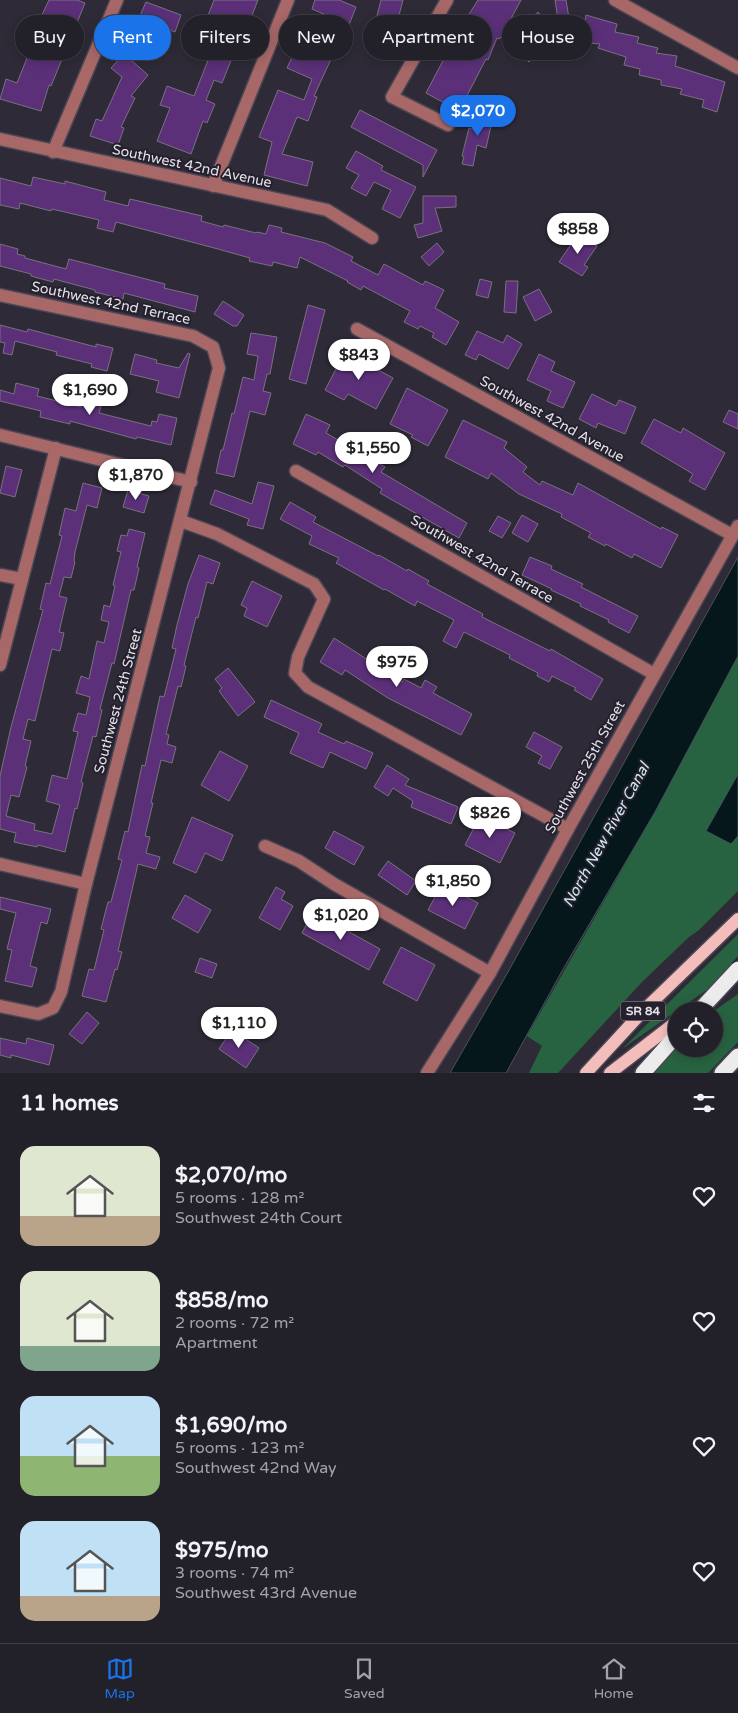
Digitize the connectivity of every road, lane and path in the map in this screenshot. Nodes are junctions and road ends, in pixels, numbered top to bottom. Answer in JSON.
{"nodes":[{"id":1,"x":117,"y":0,"type":"edge"},
{"id":2,"x":288,"y":0,"type":"edge"},
{"id":3,"x":447,"y":0,"type":"edge"},
{"id":4,"x":615,"y":0,"type":"edge"},
{"id":5,"x":738,"y":68,"type":"edge"},
{"id":6,"x":448,"y":125,"type":"dead end"},
{"id":7,"x":0,"y":140,"type":"edge"},
{"id":8,"x":53,"y":152,"type":"junction"},
{"id":9,"x":213,"y":186,"type":"junction"},
{"id":10,"x":372,"y":238,"type":"dead end"},
{"id":11,"x":0,"y":295,"type":"edge"},
{"id":12,"x":357,"y":329,"type":"dead end"},
{"id":13,"x":213,"y":347,"type":"joint"},
{"id":14,"x":0,"y":435,"type":"edge"},
{"id":15,"x":56,"y":448,"type":"junction"},
{"id":16,"x":296,"y":471,"type":"dead end"},
{"id":17,"x":191,"y":482,"type":"junction"},
{"id":18,"x":180,"y":521,"type":"junction"},
{"id":19,"x":735,"y":531,"type":"edge"},
{"id":20,"x":0,"y":574,"type":"edge"},
{"id":21,"x":22,"y":579,"type":"junction"},
{"id":22,"x":0,"y":666,"type":"edge"},
{"id":23,"x":654,"y":674,"type":"junction"},
{"id":24,"x":568,"y":829,"type":"junction"},
{"id":25,"x":265,"y":846,"type":"dead end"},
{"id":26,"x":0,"y":864,"type":"edge"},
{"id":27,"x":86,"y":884,"type":"junction"},
{"id":28,"x":738,"y":913,"type":"edge"},
{"id":29,"x":738,"y":918,"type":"edge"},
{"id":30,"x":703,"y":951,"type":"junction"},
{"id":31,"x":738,"y":969,"type":"edge"},
{"id":32,"x":490,"y":973,"type":"junction"},
{"id":33,"x":738,"y":982,"type":"edge"},
{"id":34,"x":707,"y":1002,"type":"edge"},
{"id":35,"x":707,"y":1002,"type":"edge"},
{"id":36,"x":0,"y":1006,"type":"edge"},
{"id":37,"x":668,"y":1028,"type":"edge"},
{"id":38,"x":668,"y":1045,"type":"edge"},
{"id":39,"x":738,"y":1056,"type":"edge"},
{"id":40,"x":427,"y":1073,"type":"edge"},
{"id":41,"x":586,"y":1073,"type":"edge"},
{"id":42,"x":610,"y":1073,"type":"edge"},
{"id":43,"x":643,"y":1073,"type":"edge"},
{"id":44,"x":722,"y":1073,"type":"edge"}],
"edges":[{"from":1,"to":8,"type":"street"},
{"from":2,"to":9,"type":"street"},
{"from":3,"to":6,"type":"street"},
{"from":4,"to":5,"type":"street"},
{"from":7,"to":8,"type":"street","name":"Southwest 42nd Avenue"},
{"from":8,"to":9,"type":"street","name":"Southwest 42nd Avenue"},
{"from":9,"to":10,"type":"street","name":"Southwest 42nd Avenue"},
{"from":11,"to":13,"type":"street","name":"Southwest 42nd Terrace"},
{"from":12,"to":19,"type":"street","name":"Southwest 42nd Avenue"},
{"from":13,"to":17,"type":"street","name":"Southwest 24th Street"},
{"from":14,"to":15,"type":"street"},
{"from":15,"to":17,"type":"street"},
{"from":15,"to":21,"type":"street"},
{"from":16,"to":23,"type":"street","name":"Southwest 42nd Terrace"},
{"from":17,"to":18,"type":"street","name":"Southwest 24th Street"},
{"from":18,"to":24,"type":"street"},
{"from":18,"to":27,"type":"street","name":"Southwest 24th Street"},
{"from":19,"to":23,"type":"street","name":"Southwest 25th Street"},
{"from":20,"to":21,"type":"street"},
{"from":21,"to":22,"type":"street"},
{"from":23,"to":24,"type":"street","name":"Southwest 25th Street"},
{"from":24,"to":32,"type":"street","name":"Southwest 25th Street"},
{"from":25,"to":32,"type":"street"},
{"from":26,"to":27,"type":"street"},
{"from":27,"to":36,"type":"street","name":"Southwest 24th Street"},
{"from":28,"to":30,"type":"main road"},
{"from":29,"to":30,"type":"main road","number":"SR 84"},
{"from":30,"to":41,"type":"main road","number":"SR 84"},
{"from":31,"to":34,"type":"highway","bridge":true},
{"from":32,"to":40,"type":"street","name":"Southwest 25th Street"},
{"from":33,"to":35,"type":"main road"},
{"from":37,"to":42,"type":"main road"},
{"from":38,"to":43,"type":"highway"},
{"from":39,"to":44,"type":"highway"}]}
